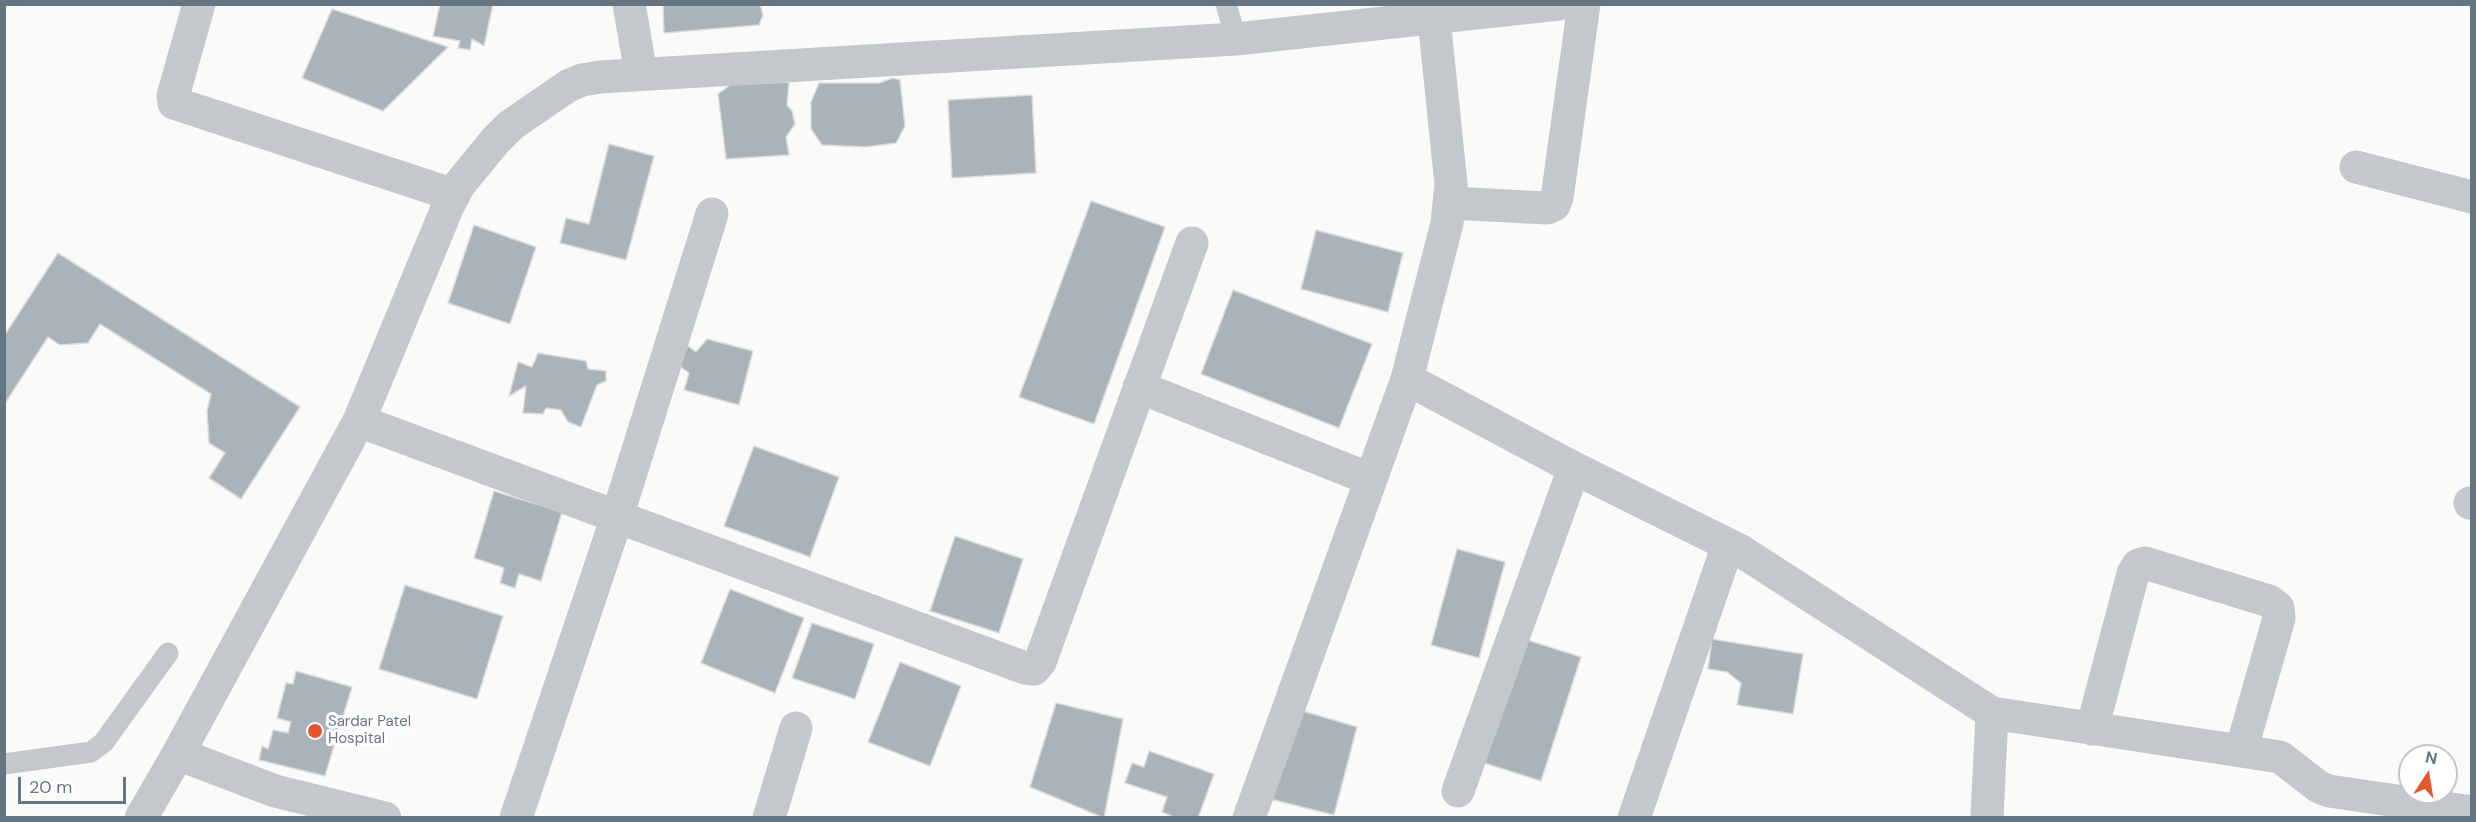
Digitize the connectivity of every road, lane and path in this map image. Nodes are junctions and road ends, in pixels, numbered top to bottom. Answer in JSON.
{"nodes":[{"id":1,"x":199,"y":4,"type":"edge"},
{"id":2,"x":629,"y":4,"type":"edge"},
{"id":3,"x":1226,"y":4,"type":"edge"},
{"id":4,"x":1559,"y":4,"type":"edge"},
{"id":5,"x":1584,"y":4,"type":"edge"},
{"id":6,"x":1434,"y":19,"type":"junction"},
{"id":7,"x":1236,"y":39,"type":"junction"},
{"id":8,"x":641,"y":74,"type":"junction"},
{"id":9,"x":2356,"y":167,"type":"dead end"},
{"id":10,"x":454,"y":195,"type":"junction"},
{"id":11,"x":2472,"y":196,"type":"edge"},
{"id":12,"x":1450,"y":203,"type":"junction"},
{"id":13,"x":712,"y":214,"type":"dead end"},
{"id":14,"x":1192,"y":243,"type":"dead end"},
{"id":15,"x":1407,"y":379,"type":"junction"},
{"id":16,"x":1139,"y":387,"type":"junction"},
{"id":17,"x":359,"y":421,"type":"junction"},
{"id":18,"x":1574,"y":468,"type":"junction"},
{"id":19,"x":1370,"y":478,"type":"junction"},
{"id":20,"x":617,"y":517,"type":"junction"},
{"id":21,"x":1728,"y":545,"type":"junction"},
{"id":22,"x":168,"y":653,"type":"dead end"},
{"id":23,"x":1992,"y":713,"type":"junction"},
{"id":24,"x":796,"y":728,"type":"dead end"},
{"id":25,"x":2092,"y":729,"type":"junction"},
{"id":26,"x":2241,"y":751,"type":"junction"},
{"id":27,"x":178,"y":754,"type":"junction"},
{"id":28,"x":4,"y":764,"type":"edge"},
{"id":29,"x":1458,"y":791,"type":"dead end"},
{"id":30,"x":271,"y":804,"type":"edge"},
{"id":31,"x":2472,"y":812,"type":"edge"},
{"id":32,"x":141,"y":818,"type":"edge"},
{"id":33,"x":386,"y":818,"type":"edge"},
{"id":34,"x":516,"y":818,"type":"edge"},
{"id":35,"x":769,"y":818,"type":"edge"},
{"id":36,"x":1249,"y":818,"type":"edge"},
{"id":37,"x":1634,"y":818,"type":"edge"},
{"id":38,"x":1987,"y":818,"type":"edge"}],
"edges":[{"from":1,"to":10,"type":"street"},
{"from":2,"to":8,"type":"street"},
{"from":3,"to":7,"type":"lane"},
{"from":4,"to":6,"type":"street"},
{"from":5,"to":12,"type":"street"},
{"from":6,"to":7,"type":"street"},
{"from":6,"to":12,"type":"street"},
{"from":7,"to":8,"type":"street"},
{"from":8,"to":10,"type":"street"},
{"from":9,"to":11,"type":"street"},
{"from":10,"to":17,"type":"street"},
{"from":12,"to":15,"type":"street"},
{"from":13,"to":20,"type":"street"},
{"from":14,"to":16,"type":"street"},
{"from":15,"to":18,"type":"street"},
{"from":15,"to":19,"type":"street"},
{"from":16,"to":19,"type":"street"},
{"from":16,"to":20,"type":"street"},
{"from":17,"to":20,"type":"street"},
{"from":17,"to":27,"type":"street"},
{"from":18,"to":21,"type":"street"},
{"from":18,"to":29,"type":"street"},
{"from":19,"to":36,"type":"street"},
{"from":20,"to":34,"type":"street"},
{"from":21,"to":23,"type":"street"},
{"from":21,"to":37,"type":"street"},
{"from":22,"to":28,"type":"lane"},
{"from":23,"to":25,"type":"street"},
{"from":23,"to":38,"type":"street"},
{"from":24,"to":35,"type":"street"},
{"from":25,"to":26,"type":"street"},
{"from":25,"to":26,"type":"street"},
{"from":26,"to":31,"type":"street"},
{"from":27,"to":30,"type":"street"},
{"from":27,"to":32,"type":"street"},
{"from":30,"to":33,"type":"street"}]}
